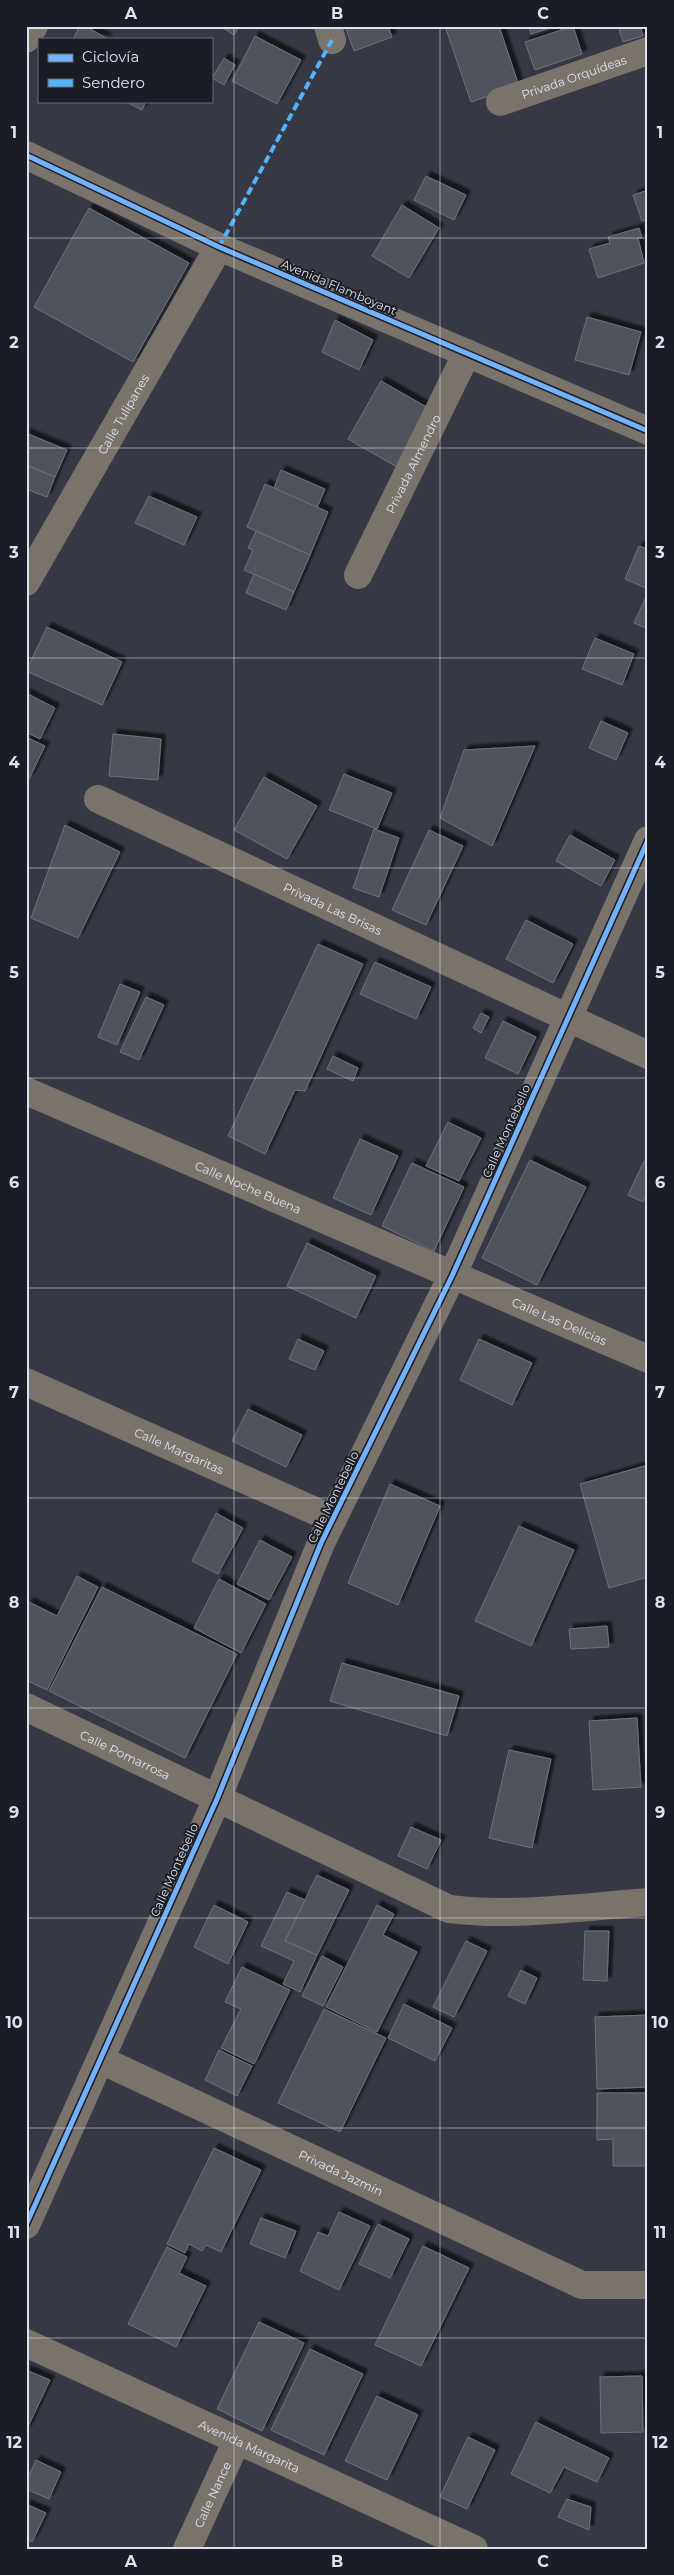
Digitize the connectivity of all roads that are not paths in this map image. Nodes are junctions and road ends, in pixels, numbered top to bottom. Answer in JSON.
{"nodes":[{"id":1,"x":34,"y":26,"type":"edge"},
{"id":2,"x":26,"y":39,"type":"edge"},
{"id":3,"x":648,"y":51,"type":"edge"},
{"id":4,"x":500,"y":102,"type":"dead end"},
{"id":5,"x":26,"y":155,"type":"edge"},
{"id":6,"x":220,"y":247,"type":"junction"},
{"id":7,"x":467,"y":353,"type":"junction"},
{"id":8,"x":648,"y":431,"type":"edge"},
{"id":9,"x":358,"y":576,"type":"dead end"},
{"id":10,"x":26,"y":582,"type":"edge"},
{"id":11,"x":98,"y":799,"type":"dead end"},
{"id":12,"x":648,"y":840,"type":"edge"},
{"id":13,"x":568,"y":1018,"type":"junction"},
{"id":14,"x":648,"y":1055,"type":"edge"},
{"id":15,"x":26,"y":1091,"type":"edge"},
{"id":16,"x":462,"y":1280,"type":"junction"},
{"id":17,"x":648,"y":1359,"type":"edge"},
{"id":18,"x":26,"y":1382,"type":"edge"},
{"id":19,"x":333,"y":1519,"type":"junction"},
{"id":20,"x":26,"y":1707,"type":"edge"},
{"id":21,"x":221,"y":1801,"type":"junction"},
{"id":22,"x":648,"y":1902,"type":"edge"},
{"id":23,"x":100,"y":2060,"type":"junction"},
{"id":24,"x":26,"y":2225,"type":"edge"},
{"id":25,"x":648,"y":2285,"type":"edge"},
{"id":26,"x":26,"y":2343,"type":"edge"},
{"id":27,"x":237,"y":2440,"type":"junction"},
{"id":28,"x":187,"y":2549,"type":"edge"},
{"id":29,"x":474,"y":2549,"type":"edge"}],
"edges":[{"from":1,"to":2,"type":"street"},
{"from":3,"to":4,"type":"street","name":"Privada Orquídeas"},
{"from":5,"to":6,"type":"street","name":"Avenida Flamboyant"},
{"from":6,"to":7,"type":"street","name":"Avenida Flamboyant"},
{"from":6,"to":10,"type":"street","name":"Calle Tulipanes"},
{"from":7,"to":8,"type":"street","name":"Avenida Flamboyant"},
{"from":7,"to":9,"type":"street","name":"Privada Almendro"},
{"from":11,"to":13,"type":"street","name":"Privada Las Brisas"},
{"from":12,"to":13,"type":"street","name":"Calle Montebello"},
{"from":13,"to":14,"type":"street","name":"Privada Las Brisas"},
{"from":13,"to":16,"type":"street","name":"Calle Montebello"},
{"from":15,"to":16,"type":"street","name":"Calle Noche Buena"},
{"from":16,"to":17,"type":"street","name":"Calle Las Delicias"},
{"from":16,"to":19,"type":"street","name":"Calle Montebello"},
{"from":18,"to":19,"type":"street","name":"Calle Margaritas"},
{"from":19,"to":21,"type":"street","name":"Calle Montebello"},
{"from":20,"to":21,"type":"street","name":"Calle Pomarrosa"},
{"from":21,"to":22,"type":"street","name":"Calle Pomarrosa"},
{"from":21,"to":23,"type":"street","name":"Calle Montebello"},
{"from":23,"to":24,"type":"street","name":"Calle Montebello"},
{"from":23,"to":25,"type":"street","name":"Privada Jazmín"},
{"from":26,"to":27,"type":"street","name":"Avenida Margarita"},
{"from":27,"to":28,"type":"street","name":"Calle Nance"},
{"from":27,"to":29,"type":"street","name":"Avenida Margarita"}]}
